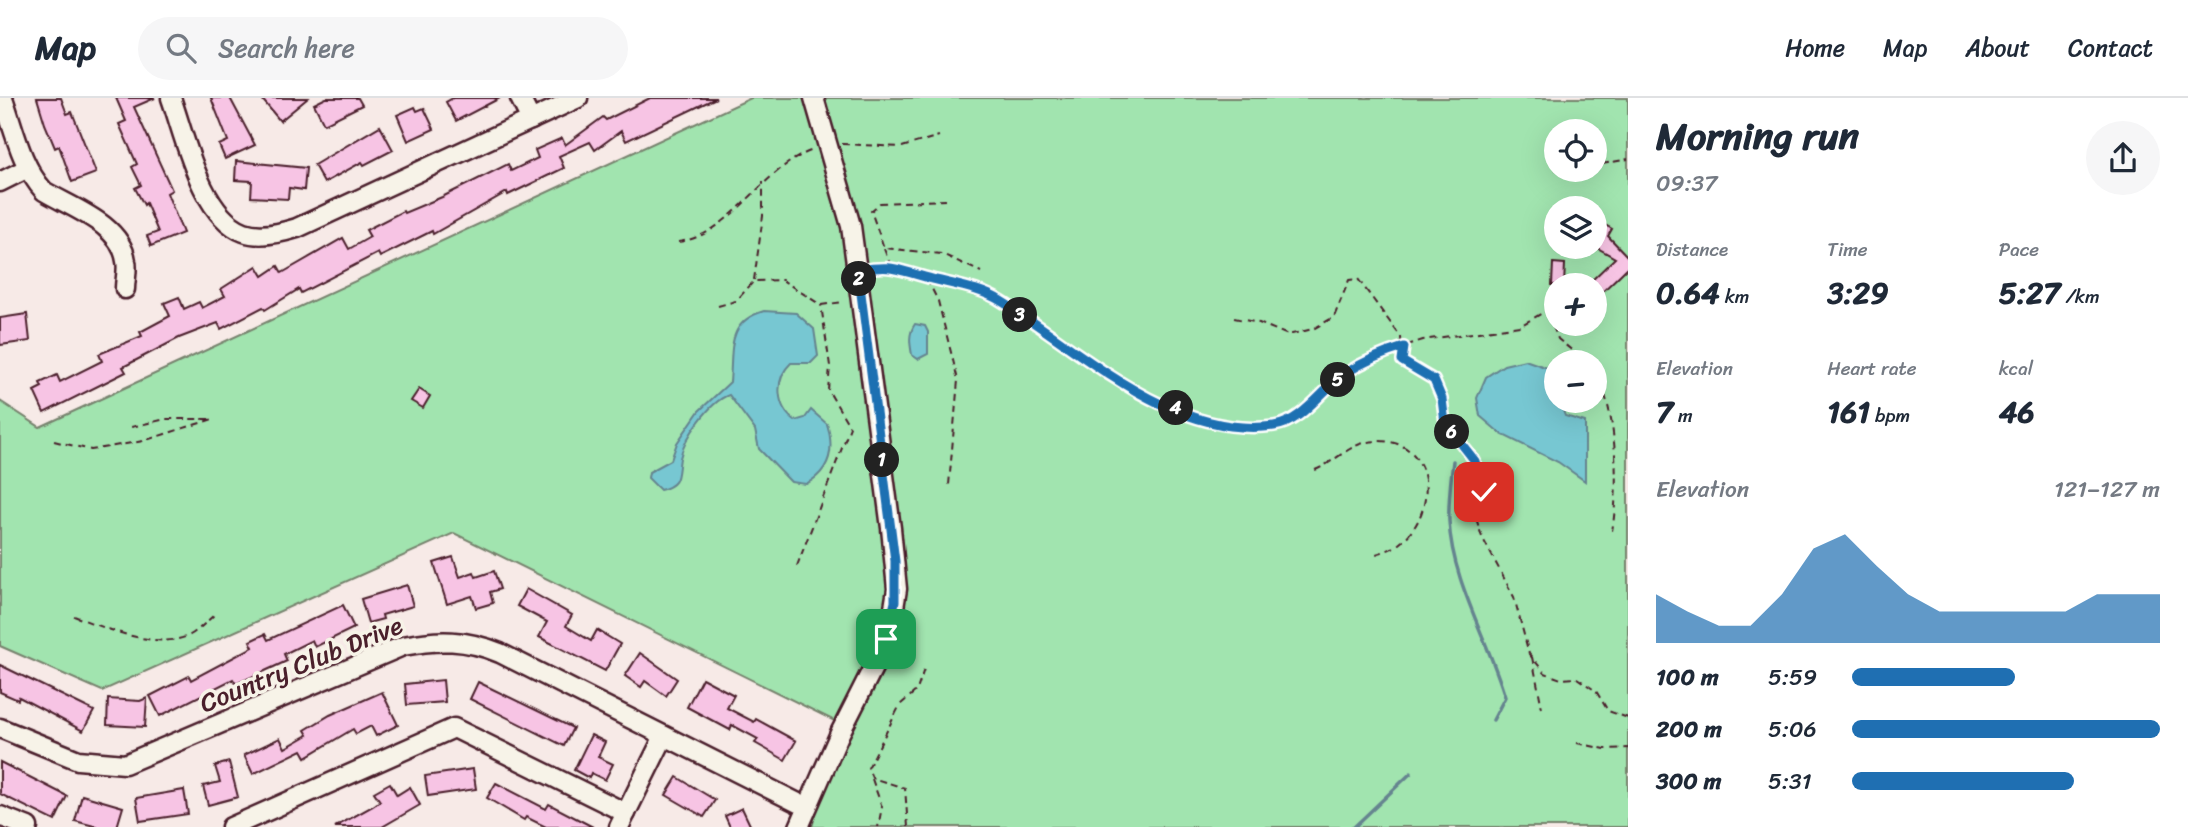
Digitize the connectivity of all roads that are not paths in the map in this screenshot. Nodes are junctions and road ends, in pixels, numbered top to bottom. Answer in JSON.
{"nodes":[{"id":1,"x":3,"y":98,"type":"edge"},
{"id":2,"x":171,"y":98,"type":"edge"},
{"id":3,"x":520,"y":98,"type":"edge"},
{"id":4,"x":578,"y":98,"type":"edge"},
{"id":5,"x":814,"y":98,"type":"edge"},
{"id":6,"x":531,"y":120,"type":"junction"},
{"id":7,"x":28,"y":168,"type":"junction"},
{"id":8,"x":0,"y":182,"type":"edge"},
{"id":9,"x":125,"y":289,"type":"dead end"},
{"id":10,"x":0,"y":728,"type":"edge"},
{"id":11,"x":664,"y":736,"type":"junction"},
{"id":12,"x":806,"y":807,"type":"junction"},
{"id":13,"x":0,"y":816,"type":"edge"},
{"id":14,"x":622,"y":820,"type":"edge"},
{"id":15,"x":28,"y":827,"type":"edge"},
{"id":16,"x":231,"y":827,"type":"edge"},
{"id":17,"x":799,"y":827,"type":"edge"}],
"edges":[{"from":1,"to":7,"type":"street"},
{"from":2,"to":6,"type":"street"},
{"from":3,"to":6,"type":"street"},
{"from":4,"to":6,"type":"street"},
{"from":5,"to":12,"type":"street"},
{"from":7,"to":8,"type":"street"},
{"from":7,"to":9,"type":"street"},
{"from":10,"to":11,"type":"street","name":"Country Club Drive"},
{"from":11,"to":12,"type":"street","name":"Country Club Drive"},
{"from":11,"to":14,"type":"street"},
{"from":12,"to":17,"type":"street"},
{"from":13,"to":15,"type":"street"},
{"from":14,"to":16,"type":"street"}]}
